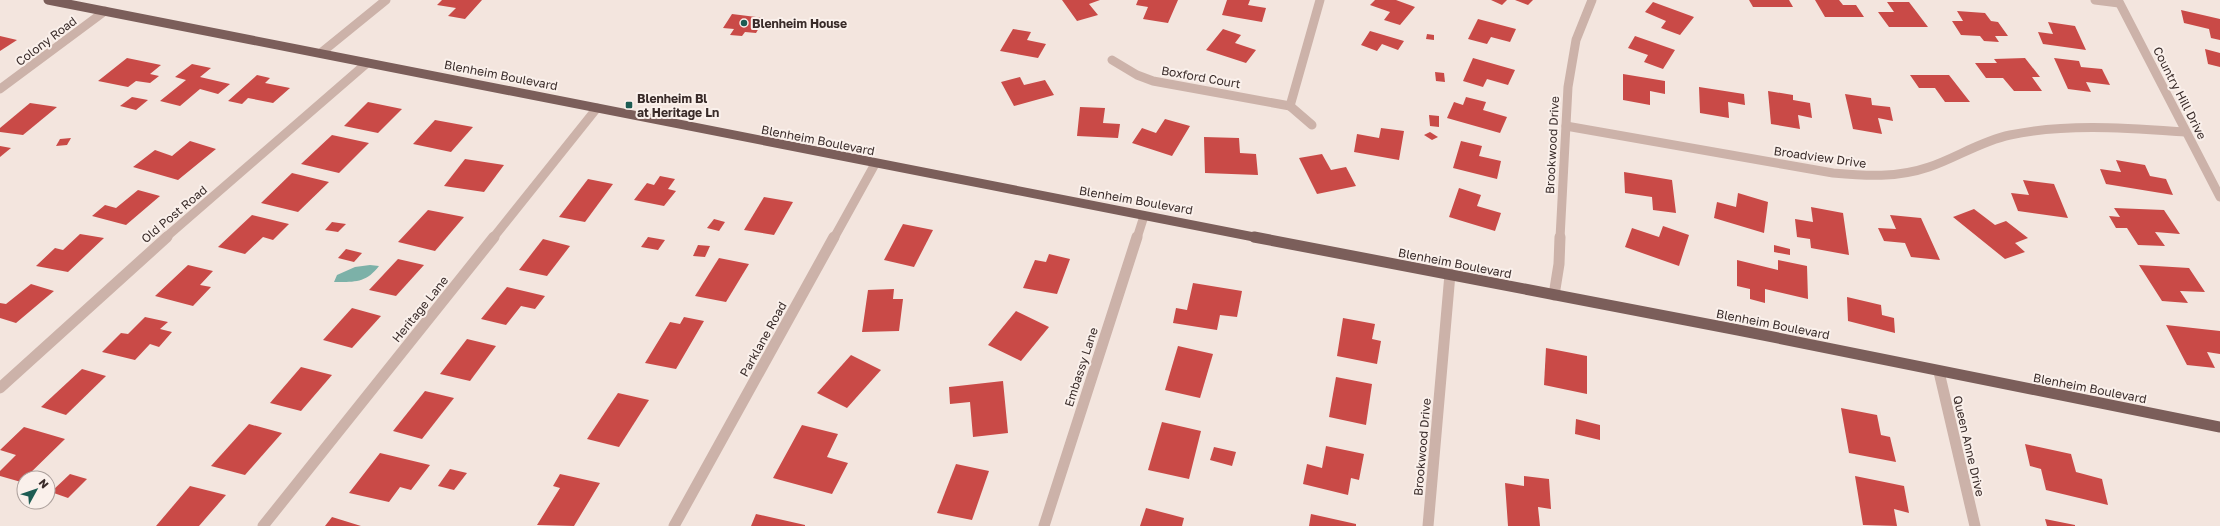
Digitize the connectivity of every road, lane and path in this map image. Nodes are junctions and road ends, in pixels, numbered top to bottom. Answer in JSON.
{"nodes":[{"id":1,"x":48,"y":0,"type":"edge"},
{"id":2,"x":386,"y":0,"type":"edge"},
{"id":3,"x":1320,"y":0,"type":"edge"},
{"id":4,"x":1592,"y":0,"type":"edge"},
{"id":5,"x":2094,"y":0,"type":"edge"},
{"id":6,"x":2119,"y":1,"type":"edge"},
{"id":7,"x":105,"y":11,"type":"junction"},
{"id":8,"x":322,"y":52,"type":"junction"},
{"id":9,"x":1112,"y":60,"type":"dead end"},
{"id":10,"x":367,"y":63,"type":"junction"},
{"id":11,"x":0,"y":89,"type":"edge"},
{"id":12,"x":1290,"y":106,"type":"junction"},
{"id":13,"x":597,"y":108,"type":"junction"},
{"id":14,"x":1312,"y":125,"type":"dead end"},
{"id":15,"x":1566,"y":126,"type":"junction"},
{"id":16,"x":2185,"y":132,"type":"junction"},
{"id":17,"x":875,"y":164,"type":"junction"},
{"id":18,"x":2220,"y":197,"type":"edge"},
{"id":19,"x":1144,"y":216,"type":"junction"},
{"id":20,"x":1450,"y":274,"type":"junction"},
{"id":21,"x":1554,"y":295,"type":"junction"},
{"id":22,"x":1938,"y":372,"type":"junction"},
{"id":23,"x":0,"y":388,"type":"edge"},
{"id":24,"x":2220,"y":427,"type":"edge"},
{"id":25,"x":263,"y":526,"type":"edge"},
{"id":26,"x":674,"y":526,"type":"edge"},
{"id":27,"x":1044,"y":526,"type":"edge"},
{"id":28,"x":1428,"y":526,"type":"edge"},
{"id":29,"x":1975,"y":526,"type":"edge"}],
"edges":[{"from":1,"to":7,"type":"main road","name":"Blenheim Boulevard"},
{"from":2,"to":8,"type":"street"},
{"from":3,"to":12,"type":"street"},
{"from":4,"to":15,"type":"street","name":"Brookwood Drive"},
{"from":5,"to":6,"type":"street"},
{"from":6,"to":16,"type":"street","name":"Country Hill Drive"},
{"from":7,"to":8,"type":"main road","name":"Blenheim Boulevard"},
{"from":7,"to":11,"type":"street","name":"Colony Road"},
{"from":8,"to":10,"type":"main road","name":"Blenheim Boulevard"},
{"from":9,"to":12,"type":"street","name":"Boxford Court"},
{"from":10,"to":13,"type":"main road","name":"Blenheim Boulevard"},
{"from":10,"to":23,"type":"street","name":"Old Post Road"},
{"from":12,"to":14,"type":"street"},
{"from":13,"to":17,"type":"main road","name":"Blenheim Boulevard"},
{"from":13,"to":25,"type":"street","name":"Heritage Lane"},
{"from":15,"to":16,"type":"street","name":"Broadview Drive"},
{"from":15,"to":21,"type":"street","name":"Brookwood Drive"},
{"from":16,"to":18,"type":"street","name":"Country Hill Drive"},
{"from":17,"to":19,"type":"main road","name":"Blenheim Boulevard"},
{"from":17,"to":26,"type":"street","name":"Parklane Road"},
{"from":19,"to":20,"type":"main road","name":"Blenheim Boulevard"},
{"from":19,"to":27,"type":"street","name":"Embassy Lane"},
{"from":20,"to":21,"type":"main road","name":"Blenheim Boulevard"},
{"from":20,"to":28,"type":"street","name":"Brookwood Drive"},
{"from":21,"to":22,"type":"main road","name":"Blenheim Boulevard"},
{"from":22,"to":24,"type":"main road","name":"Blenheim Boulevard"},
{"from":22,"to":29,"type":"street","name":"Queen Anne Drive"}]}
